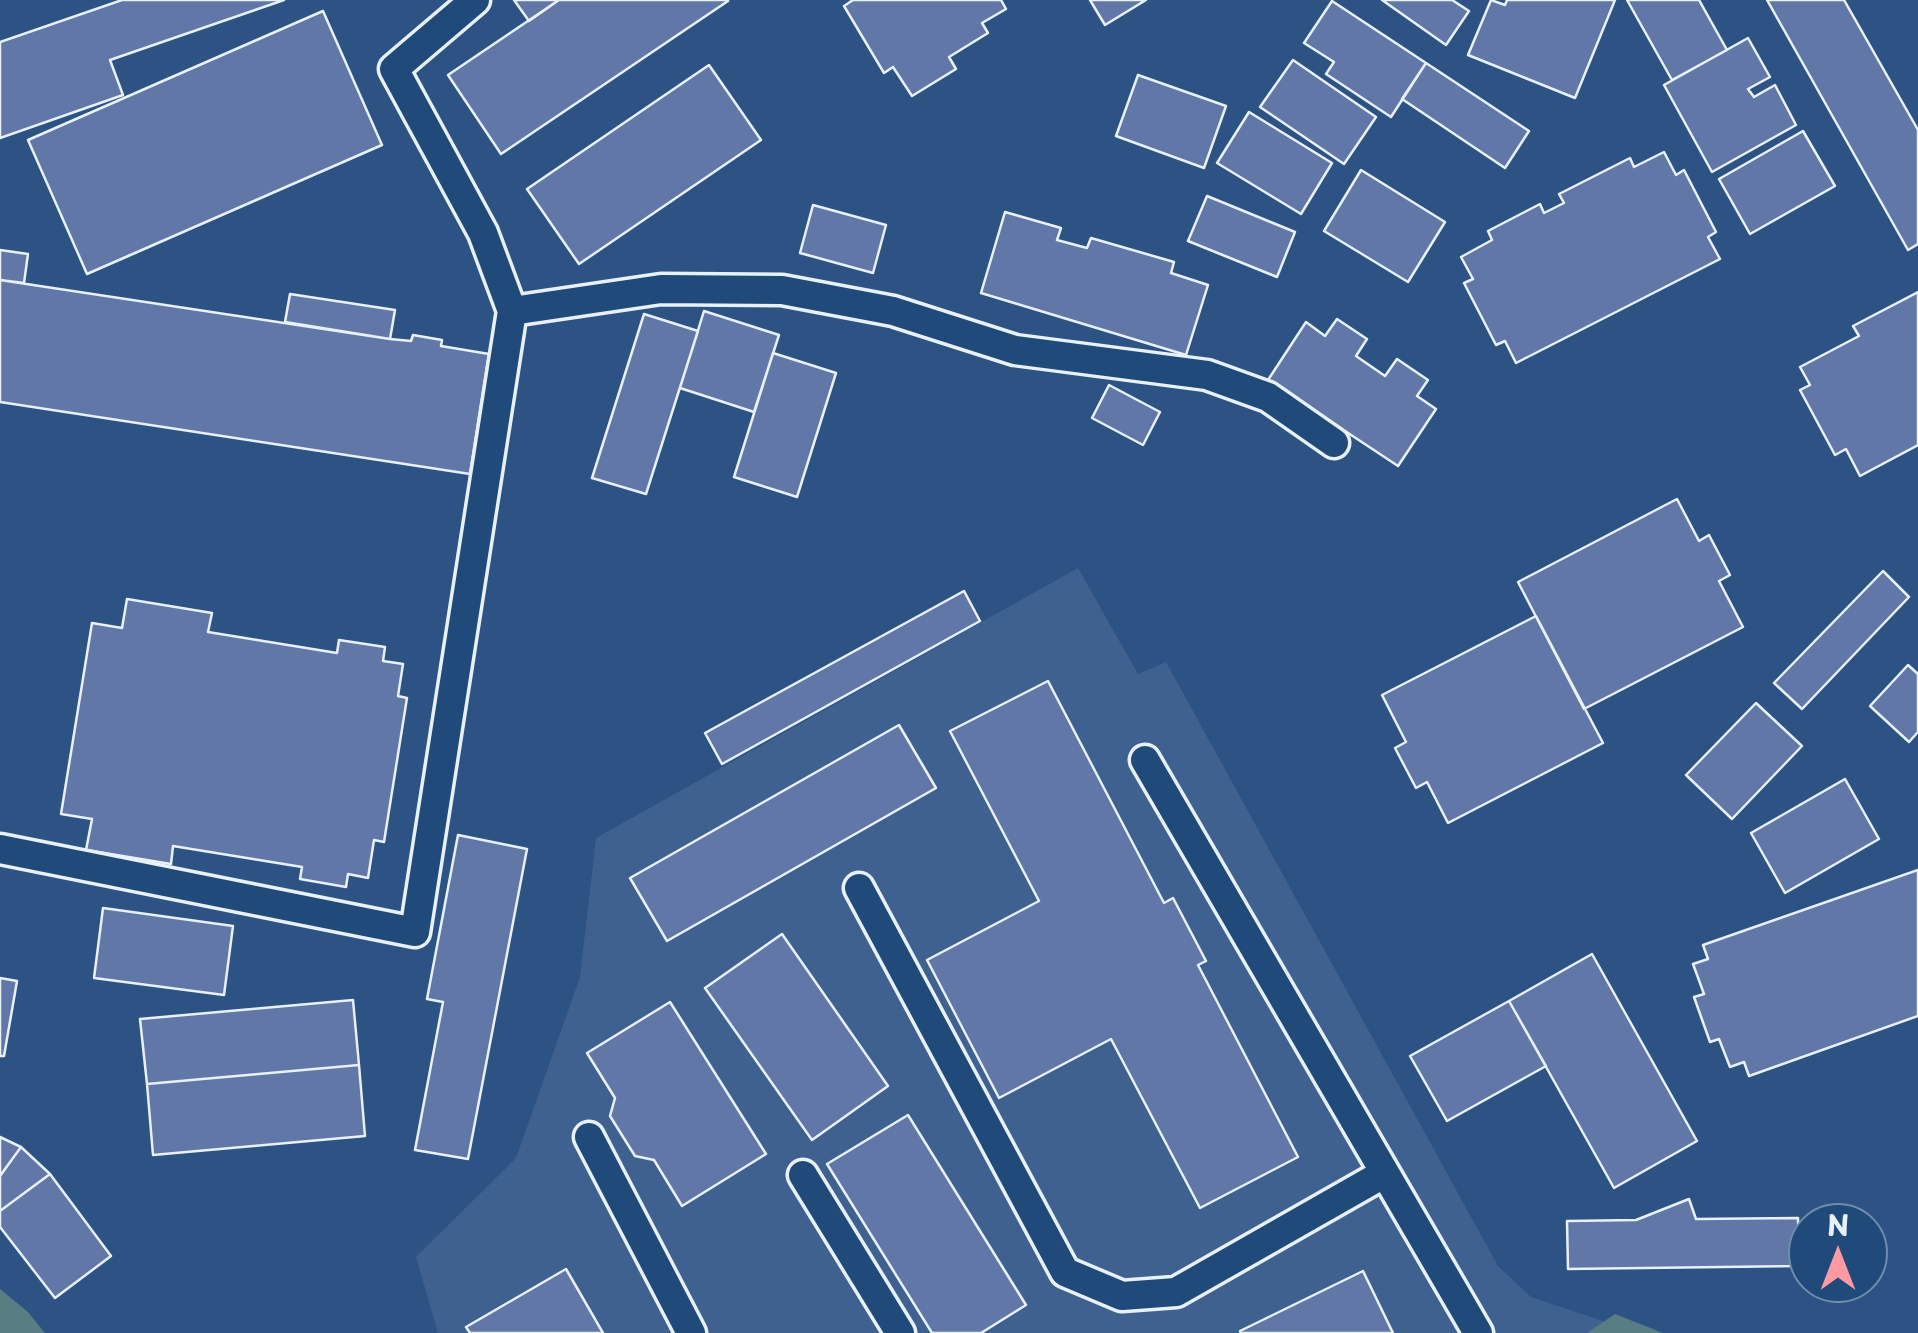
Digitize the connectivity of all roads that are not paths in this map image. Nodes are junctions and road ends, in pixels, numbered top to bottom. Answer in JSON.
{"nodes":[{"id":1,"x":476,"y":0,"type":"edge"},
{"id":2,"x":512,"y":312,"type":"junction"},
{"id":3,"x":1334,"y":443,"type":"dead end"},
{"id":4,"x":1145,"y":760,"type":"dead end"},
{"id":5,"x":0,"y":850,"type":"edge"},
{"id":6,"x":859,"y":888,"type":"dead end"},
{"id":7,"x":590,"y":1137,"type":"dead end"},
{"id":8,"x":1385,"y":1173,"type":"junction"},
{"id":9,"x":803,"y":1175,"type":"dead end"},
{"id":10,"x":691,"y":1333,"type":"edge"},
{"id":11,"x":900,"y":1333,"type":"edge"},
{"id":12,"x":1478,"y":1333,"type":"edge"}],
"edges":[{"from":1,"to":2,"type":"lane"},
{"from":2,"to":3,"type":"lane"},
{"from":2,"to":5,"type":"lane"},
{"from":4,"to":8,"type":"lane"},
{"from":6,"to":8,"type":"lane"},
{"from":7,"to":10,"type":"lane"},
{"from":8,"to":12,"type":"lane"},
{"from":9,"to":11,"type":"lane"}]}
